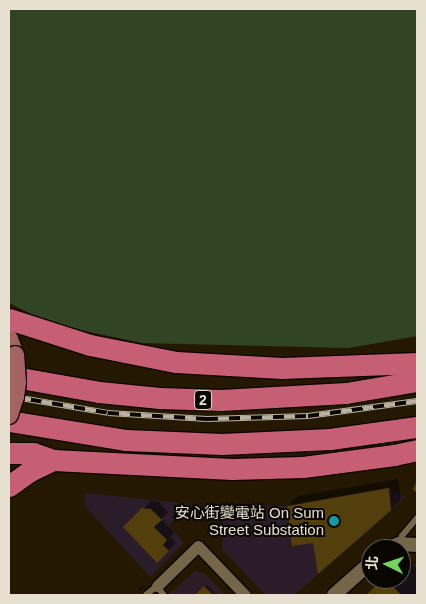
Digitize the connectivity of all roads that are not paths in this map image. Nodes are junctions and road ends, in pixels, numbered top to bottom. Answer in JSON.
{"nodes":[{"id":1,"x":9,"y":319,"type":"edge"},
{"id":2,"x":12,"y":347,"type":"edge"},
{"id":3,"x":417,"y":363,"type":"edge"},
{"id":4,"x":9,"y":376,"type":"edge"},
{"id":5,"x":417,"y":381,"type":"edge"},
{"id":6,"x":9,"y":415,"type":"edge"},
{"id":7,"x":9,"y":421,"type":"edge"},
{"id":8,"x":417,"y":427,"type":"edge"},
{"id":9,"x":417,"y":450,"type":"edge"},
{"id":10,"x":13,"y":453,"type":"edge"},
{"id":11,"x":53,"y":460,"type":"junction"},
{"id":12,"x":17,"y":480,"type":"edge"},
{"id":13,"x":417,"y":518,"type":"edge"},
{"id":14,"x":400,"y":539,"type":"edge"},
{"id":15,"x":361,"y":571,"type":"edge"},
{"id":16,"x":156,"y":586,"type":"junction"},
{"id":17,"x":146,"y":595,"type":"edge"},
{"id":18,"x":164,"y":595,"type":"edge"},
{"id":19,"x":245,"y":595,"type":"edge"},
{"id":20,"x":334,"y":595,"type":"edge"}],
"edges":[{"from":1,"to":3,"type":"highway"},
{"from":2,"to":6,"type":"main road","bridge":true},
{"from":4,"to":5,"type":"highway","number":"2"},
{"from":7,"to":8,"type":"highway"},
{"from":9,"to":11,"type":"highway"},
{"from":10,"to":11,"type":"highway"},
{"from":11,"to":12,"type":"highway"},
{"from":13,"to":14,"type":"lane"},
{"from":15,"to":20,"type":"street"},
{"from":16,"to":17,"type":"lane"},
{"from":16,"to":18,"type":"lane"},
{"from":16,"to":19,"type":"street"}]}
